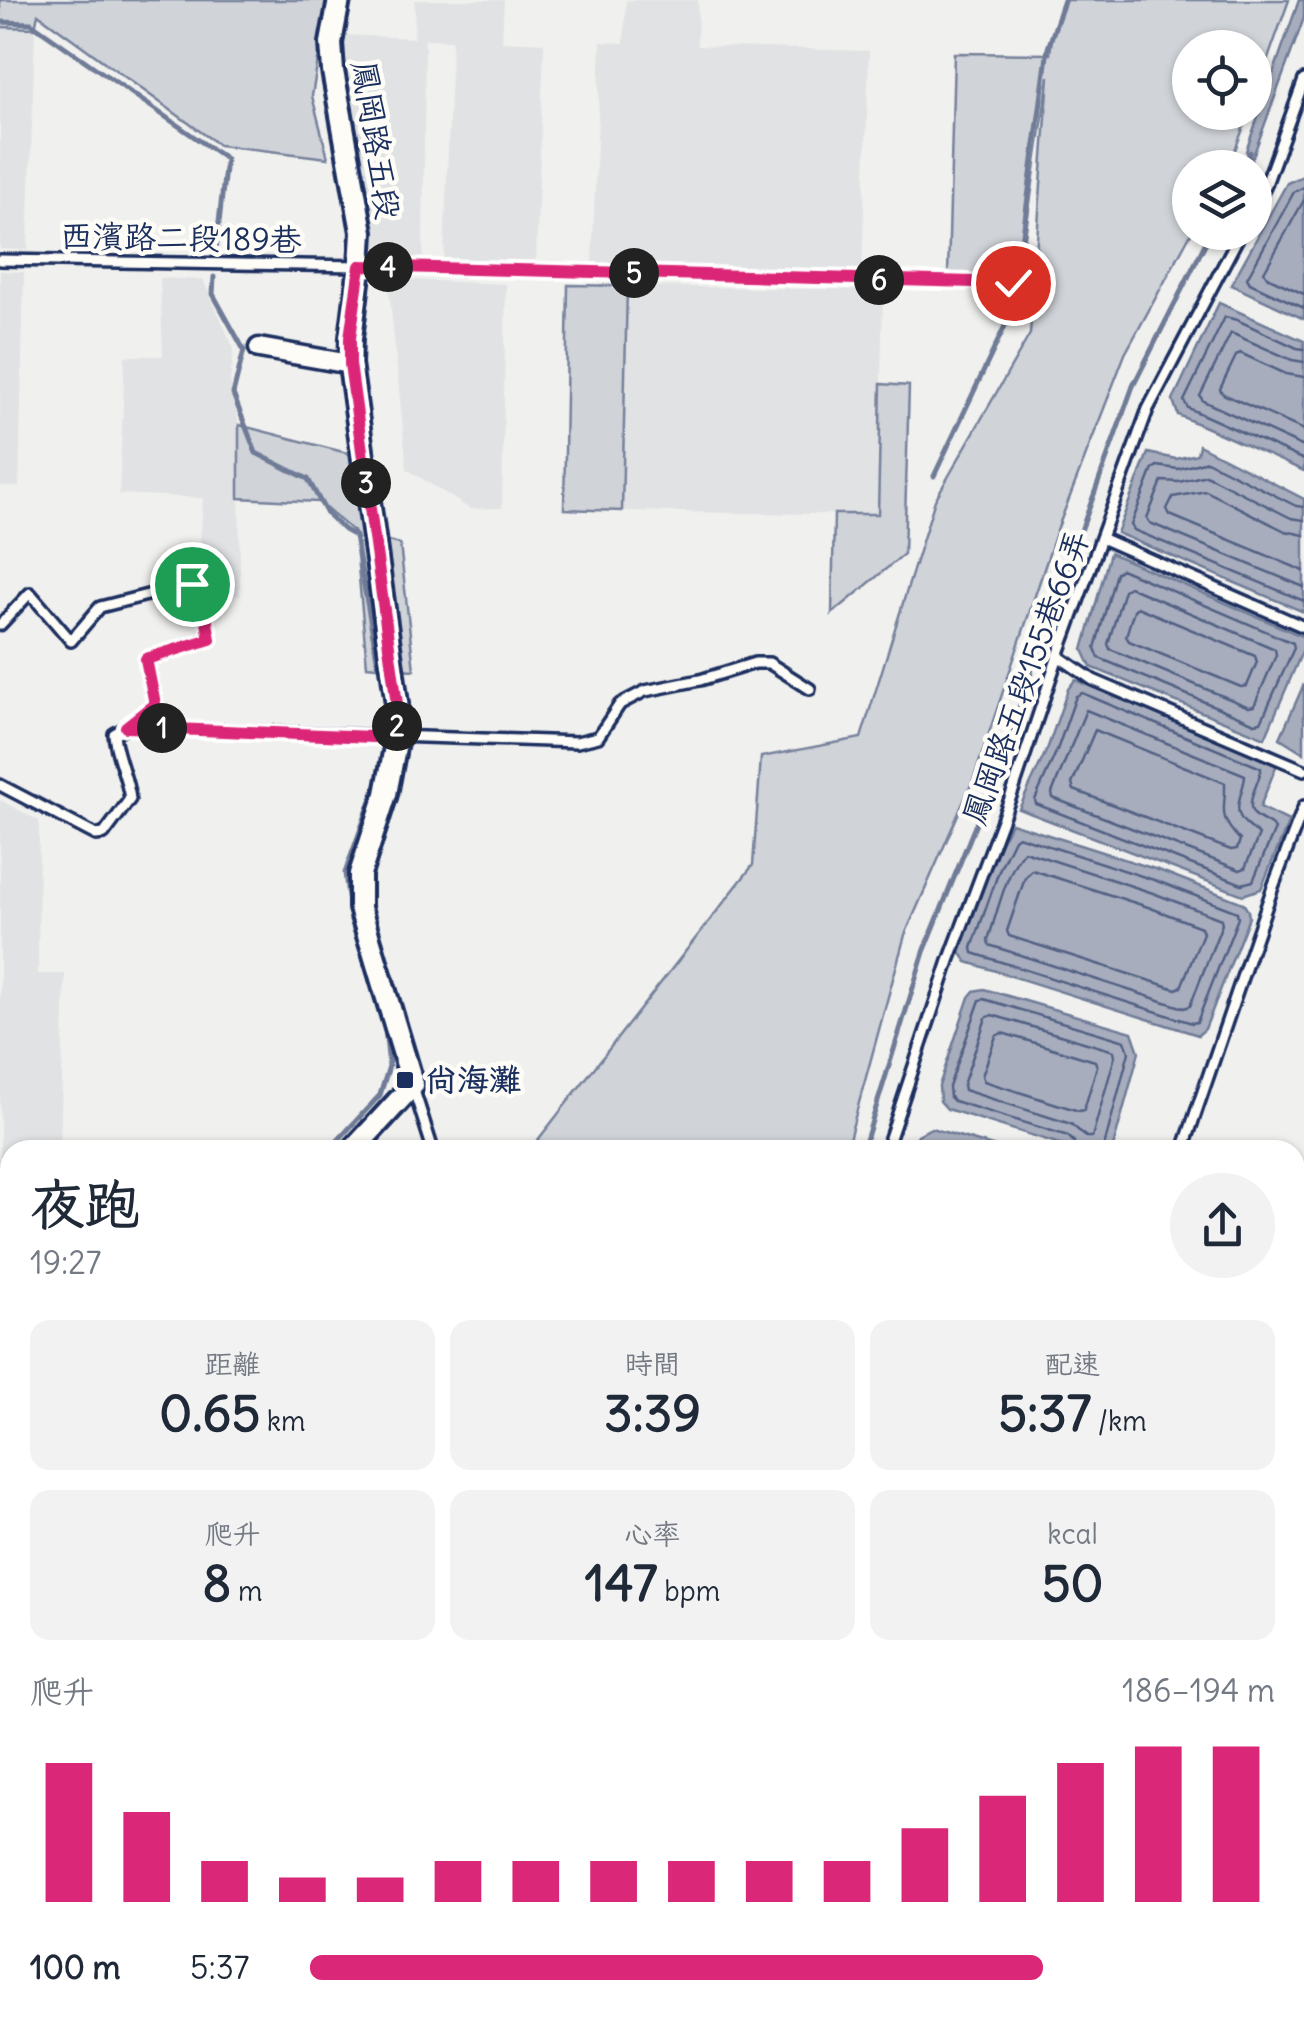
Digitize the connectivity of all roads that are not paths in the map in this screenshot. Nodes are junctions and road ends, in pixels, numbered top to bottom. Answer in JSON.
{"nodes":[{"id":1,"x":339,"y":0,"type":"edge"},
{"id":2,"x":1304,"y":80,"type":"edge"},
{"id":3,"x":1272,"y":167,"type":"edge"},
{"id":4,"x":1232,"y":250,"type":"edge"},
{"id":5,"x":0,"y":260,"type":"edge"},
{"id":6,"x":360,"y":266,"type":"junction"},
{"id":7,"x":1013,"y":283,"type":"dead end"},
{"id":8,"x":259,"y":348,"type":"dead end"},
{"id":9,"x":350,"y":364,"type":"junction"},
{"id":10,"x":1101,"y":538,"type":"junction"},
{"id":11,"x":0,"y":624,"type":"edge"},
{"id":12,"x":1304,"y":626,"type":"edge"},
{"id":13,"x":1058,"y":656,"type":"junction"},
{"id":14,"x":810,"y":689,"type":"dead end"},
{"id":15,"x":126,"y":727,"type":"junction"},
{"id":16,"x":397,"y":738,"type":"junction"},
{"id":17,"x":1304,"y":770,"type":"edge"},
{"id":18,"x":0,"y":785,"type":"edge"},
{"id":19,"x":1304,"y":806,"type":"edge"},
{"id":20,"x":412,"y":1085,"type":"junction"},
{"id":21,"x":362,"y":1140,"type":"edge"},
{"id":22,"x":430,"y":1140,"type":"edge"},
{"id":23,"x":889,"y":1140,"type":"edge"},
{"id":24,"x":1187,"y":1140,"type":"edge"}],
"edges":[{"from":1,"to":6,"type":"street","name":"鳳岡路五段"},
{"from":2,"to":3,"type":"lane"},
{"from":4,"to":10,"type":"lane","name":"鳳岡路五段155巷66弄"},
{"from":5,"to":6,"type":"lane","name":"西濱路二段189巷"},
{"from":6,"to":7,"type":"lane","name":"西濱路二段189巷"},
{"from":6,"to":9,"type":"street","name":"鳳岡路五段"},
{"from":8,"to":9,"type":"street"},
{"from":9,"to":16,"type":"street","name":"鳳岡路五段"},
{"from":10,"to":12,"type":"lane"},
{"from":10,"to":13,"type":"lane","name":"鳳岡路五段155巷66弄"},
{"from":11,"to":15,"type":"lane"},
{"from":13,"to":17,"type":"lane"},
{"from":13,"to":23,"type":"lane","name":"鳳岡路五段155巷66弄"},
{"from":14,"to":16,"type":"lane"},
{"from":15,"to":16,"type":"lane"},
{"from":15,"to":18,"type":"lane"},
{"from":16,"to":20,"type":"street","name":"鳳岡路五段"},
{"from":19,"to":24,"type":"lane"},
{"from":20,"to":21,"type":"street"},
{"from":20,"to":22,"type":"lane"}]}
